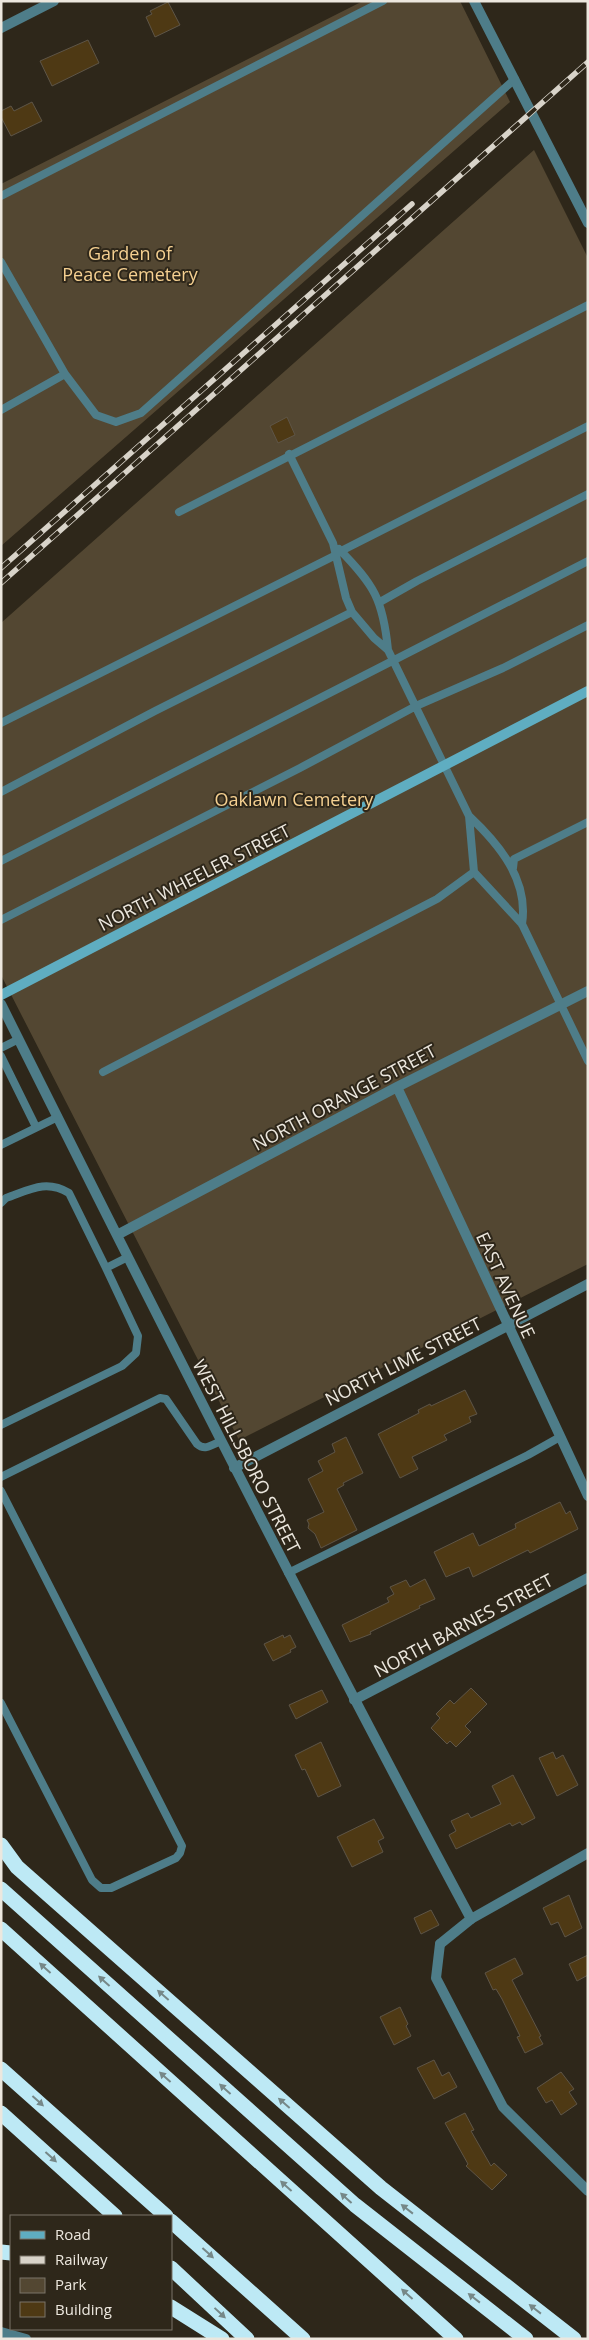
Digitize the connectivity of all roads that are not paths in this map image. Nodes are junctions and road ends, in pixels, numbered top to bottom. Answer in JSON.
{"nodes":[{"id":1,"x":54,"y":1,"type":"edge"},
{"id":2,"x":383,"y":1,"type":"edge"},
{"id":3,"x":474,"y":1,"type":"edge"},
{"id":4,"x":1,"y":28,"type":"edge"},
{"id":5,"x":515,"y":79,"type":"junction"},
{"id":6,"x":1,"y":196,"type":"edge"},
{"id":7,"x":588,"y":223,"type":"edge"},
{"id":8,"x":1,"y":262,"type":"edge"},
{"id":9,"x":588,"y":304,"type":"edge"},
{"id":10,"x":65,"y":374,"type":"junction"},
{"id":11,"x":1,"y":410,"type":"edge"},
{"id":12,"x":588,"y":426,"type":"edge"},
{"id":13,"x":290,"y":454,"type":"junction"},
{"id":14,"x":588,"y":494,"type":"edge"},
{"id":15,"x":179,"y":512,"type":"dead end"},
{"id":16,"x":338,"y":553,"type":"junction"},
{"id":17,"x":588,"y":561,"type":"edge"},
{"id":18,"x":380,"y":602,"type":"junction"},
{"id":19,"x":352,"y":612,"type":"junction"},
{"id":20,"x":588,"y":625,"type":"edge"},
{"id":21,"x":388,"y":650,"type":"junction"},
{"id":22,"x":394,"y":661,"type":"junction"},
{"id":23,"x":588,"y":691,"type":"edge"},
{"id":24,"x":416,"y":706,"type":"junction"},
{"id":25,"x":1,"y":723,"type":"edge"},
{"id":26,"x":445,"y":764,"type":"junction"},
{"id":27,"x":1,"y":792,"type":"edge"},
{"id":28,"x":469,"y":816,"type":"junction"},
{"id":29,"x":588,"y":822,"type":"edge"},
{"id":30,"x":1,"y":861,"type":"edge"},
{"id":31,"x":513,"y":868,"type":"junction"},
{"id":32,"x":474,"y":872,"type":"junction"},
{"id":33,"x":1,"y":920,"type":"edge"},
{"id":34,"x":522,"y":924,"type":"junction"},
{"id":35,"x":588,"y":991,"type":"edge"},
{"id":36,"x":1,"y":995,"type":"edge"},
{"id":37,"x":1,"y":1004,"type":"edge"},
{"id":38,"x":560,"y":1005,"type":"junction"},
{"id":39,"x":19,"y":1040,"type":"junction"},
{"id":40,"x":1,"y":1048,"type":"edge"},
{"id":41,"x":1,"y":1056,"type":"edge"},
{"id":42,"x":588,"y":1061,"type":"edge"},
{"id":43,"x":103,"y":1072,"type":"dead end"},
{"id":44,"x":397,"y":1087,"type":"junction"},
{"id":45,"x":58,"y":1117,"type":"junction"},
{"id":46,"x":36,"y":1127,"type":"junction"},
{"id":47,"x":1,"y":1144,"type":"edge"},
{"id":48,"x":1,"y":1203,"type":"edge"},
{"id":49,"x":117,"y":1236,"type":"junction"},
{"id":50,"x":128,"y":1257,"type":"junction"},
{"id":51,"x":106,"y":1268,"type":"junction"},
{"id":52,"x":588,"y":1284,"type":"edge"},
{"id":53,"x":506,"y":1326,"type":"junction"},
{"id":54,"x":1,"y":1425,"type":"edge"},
{"id":55,"x":560,"y":1438,"type":"junction"},
{"id":56,"x":221,"y":1441,"type":"junction"},
{"id":57,"x":234,"y":1468,"type":"junction"},
{"id":58,"x":1,"y":1477,"type":"edge"},
{"id":59,"x":1,"y":1491,"type":"edge"},
{"id":60,"x":588,"y":1496,"type":"edge"},
{"id":61,"x":288,"y":1574,"type":"junction"},
{"id":62,"x":588,"y":1578,"type":"edge"},
{"id":63,"x":354,"y":1700,"type":"junction"},
{"id":64,"x":1,"y":1703,"type":"edge"},
{"id":65,"x":1,"y":1844,"type":"edge"},
{"id":66,"x":588,"y":1853,"type":"edge"},
{"id":67,"x":1,"y":1888,"type":"edge"},
{"id":68,"x":471,"y":1919,"type":"junction"},
{"id":69,"x":1,"y":1929,"type":"edge"},
{"id":70,"x":1,"y":2069,"type":"edge"},
{"id":71,"x":1,"y":2113,"type":"edge"},
{"id":72,"x":588,"y":2191,"type":"edge"},
{"id":73,"x":114,"y":2215,"type":"edge"},
{"id":74,"x":165,"y":2215,"type":"edge"},
{"id":75,"x":172,"y":2222,"type":"edge"},
{"id":76,"x":172,"y":2269,"type":"edge"},
{"id":77,"x":172,"y":2308,"type":"edge"},
{"id":78,"x":1,"y":2332,"type":"edge"},
{"id":79,"x":26,"y":2339,"type":"edge"},
{"id":80,"x":222,"y":2339,"type":"edge"},
{"id":81,"x":247,"y":2339,"type":"edge"},
{"id":82,"x":303,"y":2339,"type":"edge"},
{"id":83,"x":456,"y":2339,"type":"edge"},
{"id":84,"x":526,"y":2339,"type":"edge"},
{"id":85,"x":574,"y":2339,"type":"edge"}],
"edges":[{"from":1,"to":4,"type":"street"},
{"from":2,"to":6,"type":"lane"},
{"from":3,"to":5,"type":"street"},
{"from":5,"to":7,"type":"street"},
{"from":5,"to":10,"type":"lane"},
{"from":8,"to":10,"type":"lane"},
{"from":9,"to":13,"type":"lane"},
{"from":10,"to":11,"type":"lane"},
{"from":12,"to":16,"type":"lane"},
{"from":13,"to":15,"type":"lane"},
{"from":13,"to":16,"type":"lane"},
{"from":14,"to":18,"type":"lane"},
{"from":16,"to":18,"type":"lane"},
{"from":16,"to":19,"type":"lane"},
{"from":16,"to":25,"type":"lane"},
{"from":17,"to":22,"type":"lane"},
{"from":18,"to":21,"type":"lane"},
{"from":19,"to":21,"type":"lane"},
{"from":19,"to":27,"type":"lane"},
{"from":20,"to":24,"type":"lane"},
{"from":21,"to":22,"type":"lane"},
{"from":22,"to":24,"type":"lane"},
{"from":22,"to":30,"type":"lane"},
{"from":23,"to":26,"type":"main road","name":"NORTH WHEELER STREET"},
{"from":24,"to":26,"type":"lane"},
{"from":24,"to":33,"type":"lane"},
{"from":26,"to":28,"type":"lane"},
{"from":26,"to":36,"type":"main road","name":"NORTH WHEELER STREET"},
{"from":28,"to":31,"type":"lane"},
{"from":28,"to":32,"type":"lane"},
{"from":29,"to":31,"type":"lane"},
{"from":31,"to":34,"type":"lane"},
{"from":32,"to":34,"type":"lane"},
{"from":32,"to":43,"type":"lane"},
{"from":34,"to":38,"type":"lane"},
{"from":35,"to":38,"type":"street","name":"NORTH ORANGE STREET"},
{"from":37,"to":39,"type":"street","name":"WEST HILLSBORO STREET"},
{"from":38,"to":42,"type":"lane"},
{"from":38,"to":44,"type":"street","name":"NORTH ORANGE STREET"},
{"from":39,"to":40,"type":"lane"},
{"from":39,"to":45,"type":"street","name":"WEST HILLSBORO STREET"},
{"from":41,"to":46,"type":"lane"},
{"from":44,"to":49,"type":"street","name":"NORTH ORANGE STREET"},
{"from":44,"to":53,"type":"street","name":"EAST AVENUE"},
{"from":45,"to":46,"type":"lane"},
{"from":45,"to":49,"type":"street","name":"WEST HILLSBORO STREET"},
{"from":46,"to":47,"type":"lane"},
{"from":48,"to":51,"type":"lane"},
{"from":49,"to":50,"type":"street","name":"WEST HILLSBORO STREET"},
{"from":50,"to":51,"type":"lane"},
{"from":50,"to":56,"type":"street","name":"WEST HILLSBORO STREET"},
{"from":51,"to":54,"type":"lane"},
{"from":52,"to":53,"type":"street","name":"NORTH LIME STREET"},
{"from":53,"to":55,"type":"street","name":"EAST AVENUE"},
{"from":53,"to":57,"type":"street","name":"NORTH LIME STREET"},
{"from":55,"to":60,"type":"street","name":"EAST AVENUE"},
{"from":55,"to":61,"type":"lane"},
{"from":56,"to":57,"type":"street","name":"WEST HILLSBORO STREET"},
{"from":56,"to":58,"type":"lane"},
{"from":57,"to":61,"type":"street","name":"WEST HILLSBORO STREET"},
{"from":59,"to":64,"type":"lane"},
{"from":61,"to":63,"type":"street","name":"WEST HILLSBORO STREET"},
{"from":62,"to":63,"type":"street","name":"NORTH BARNES STREET"},
{"from":63,"to":68,"type":"street","name":"WEST HILLSBORO STREET"},
{"from":85,"to":65,"type":"highway","one_way":true},
{"from":66,"to":68,"type":"street"},
{"from":84,"to":67,"type":"highway","one_way":true},
{"from":68,"to":72,"type":"street"},
{"from":83,"to":69,"type":"highway","one_way":true},
{"from":70,"to":74,"type":"highway","one_way":true},
{"from":71,"to":73,"type":"highway","one_way":true},
{"from":75,"to":82,"type":"highway","one_way":true},
{"from":76,"to":81,"type":"highway","one_way":true},
{"from":77,"to":80,"type":"highway"},
{"from":78,"to":79,"type":"street"}]}
